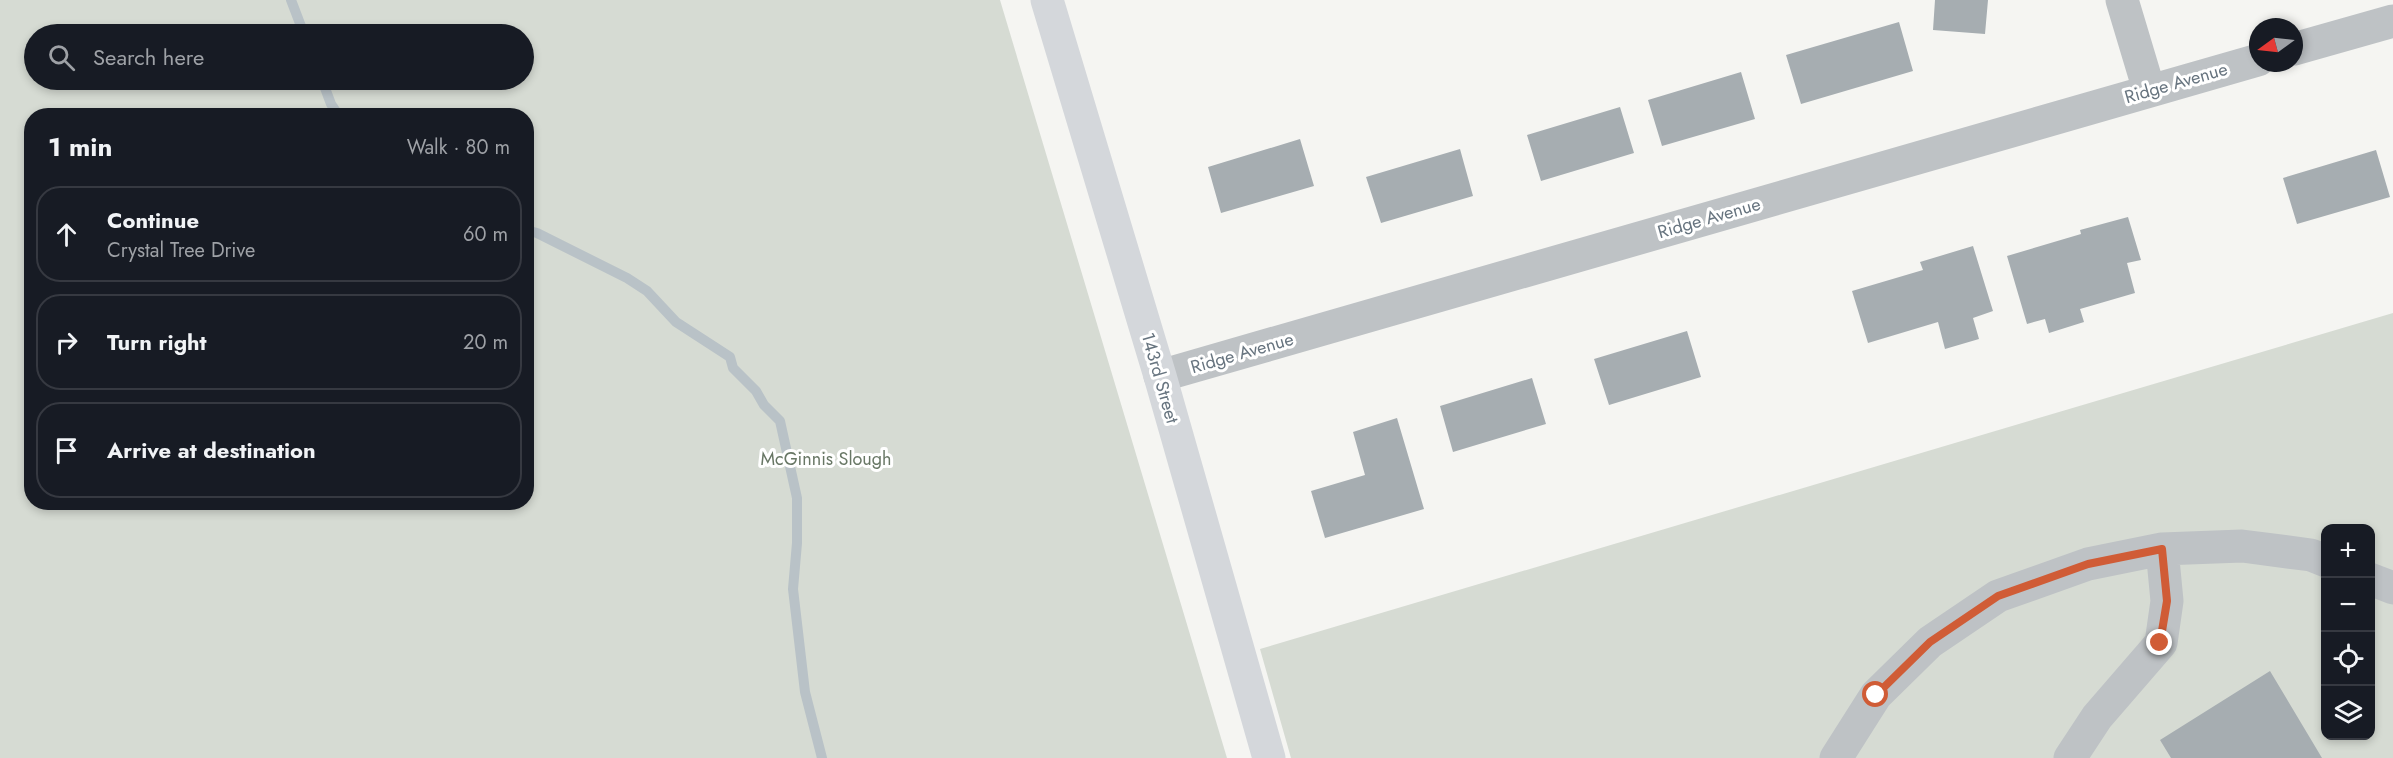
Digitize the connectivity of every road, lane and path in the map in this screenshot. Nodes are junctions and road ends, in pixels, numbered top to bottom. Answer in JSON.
{"nodes":[{"id":1,"x":1047,"y":0,"type":"edge"},
{"id":2,"x":2122,"y":0,"type":"edge"},
{"id":3,"x":2393,"y":21,"type":"edge"},
{"id":4,"x":2303,"y":47,"type":"edge"},
{"id":5,"x":2249,"y":62,"type":"edge"},
{"id":6,"x":2149,"y":90,"type":"junction"},
{"id":7,"x":1160,"y":376,"type":"junction"},
{"id":8,"x":2162,"y":549,"type":"junction"},
{"id":9,"x":2321,"y":559,"type":"edge"},
{"id":10,"x":2375,"y":581,"type":"edge"},
{"id":11,"x":2393,"y":588,"type":"edge"},
{"id":12,"x":1269,"y":758,"type":"edge"},
{"id":13,"x":1836,"y":758,"type":"edge"},
{"id":14,"x":2070,"y":758,"type":"edge"}],
"edges":[{"from":1,"to":7,"type":"main road","name":"143rd Street"},
{"from":2,"to":6,"type":"street"},
{"from":3,"to":4,"type":"street"},
{"from":5,"to":6,"type":"street","name":"Ridge Avenue"},
{"from":6,"to":7,"type":"street","name":"Ridge Avenue"},
{"from":7,"to":12,"type":"main road","name":"143rd Street"},
{"from":8,"to":9,"type":"street"},
{"from":8,"to":13,"type":"street"},
{"from":8,"to":14,"type":"street"},
{"from":10,"to":11,"type":"street"}]}
